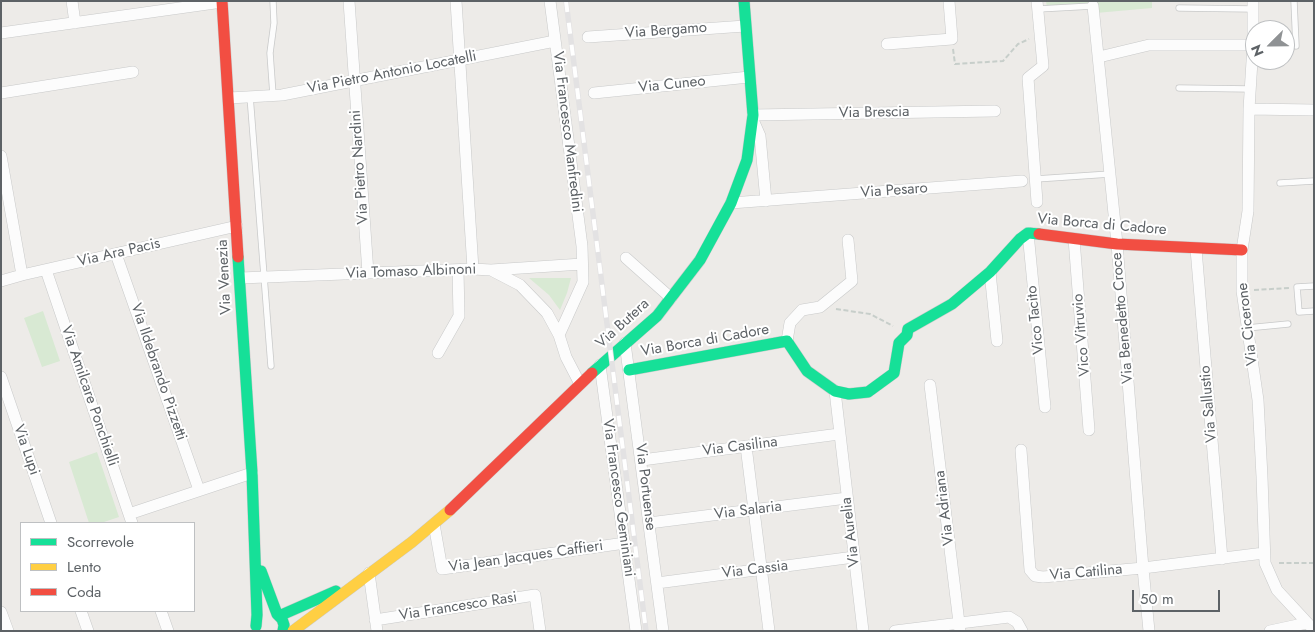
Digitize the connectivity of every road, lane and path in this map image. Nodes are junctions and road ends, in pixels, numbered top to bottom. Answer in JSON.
{"nodes":[{"id":1,"x":72,"y":1,"type":"edge"},
{"id":2,"x":272,"y":1,"type":"edge"},
{"id":3,"x":349,"y":1,"type":"edge"},
{"id":4,"x":456,"y":1,"type":"edge"},
{"id":5,"x":550,"y":1,"type":"edge"},
{"id":6,"x":744,"y":1,"type":"edge"},
{"id":7,"x":949,"y":1,"type":"edge"},
{"id":8,"x":1294,"y":1,"type":"edge"},
{"id":9,"x":222,"y":2,"type":"edge"},
{"id":10,"x":1038,"y":5,"type":"edge"},
{"id":11,"x":1253,"y":5,"type":"edge"},
{"id":12,"x":1092,"y":6,"type":"joint"},
{"id":13,"x":1179,"y":8,"type":"dead end"},
{"id":14,"x":1253,"y":20,"type":"edge"},
{"id":15,"x":74,"y":22,"type":"junction"},
{"id":16,"x":745,"y":26,"type":"junction"},
{"id":17,"x":1,"y":33,"type":"edge"},
{"id":18,"x":588,"y":37,"type":"dead end"},
{"id":19,"x":1030,"y":39,"type":"dead end"},
{"id":20,"x":555,"y":40,"type":"junction"},
{"id":21,"x":952,"y":40,"type":"junction"},
{"id":22,"x":887,"y":44,"type":"dead end"},
{"id":23,"x":1245,"y":44,"type":"edge"},
{"id":24,"x":1296,"y":46,"type":"dead end"},
{"id":25,"x":1099,"y":57,"type":"junction"},
{"id":26,"x":459,"y":59,"type":"junction"},
{"id":27,"x":1251,"y":70,"type":"edge"},
{"id":28,"x":133,"y":72,"type":"dead end"},
{"id":29,"x":750,"y":77,"type":"junction"},
{"id":30,"x":354,"y":80,"type":"junction"},
{"id":31,"x":1179,"y":88,"type":"dead end"},
{"id":32,"x":1250,"y":89,"type":"junction"},
{"id":33,"x":1,"y":93,"type":"edge"},
{"id":34,"x":594,"y":93,"type":"dead end"},
{"id":35,"x":273,"y":95,"type":"junction"},
{"id":36,"x":250,"y":96,"type":"junction"},
{"id":37,"x":229,"y":98,"type":"junction"},
{"id":38,"x":1249,"y":109,"type":"junction"},
{"id":39,"x":1314,"y":110,"type":"edge"},
{"id":40,"x":995,"y":112,"type":"dead end"},
{"id":41,"x":753,"y":118,"type":"junction"},
{"id":42,"x":1,"y":156,"type":"edge"},
{"id":43,"x":1110,"y":174,"type":"junction"},
{"id":44,"x":1036,"y":179,"type":"junction"},
{"id":45,"x":1314,"y":181,"type":"edge"},
{"id":46,"x":1022,"y":182,"type":"dead end"},
{"id":47,"x":1280,"y":183,"type":"dead end"},
{"id":48,"x":766,"y":201,"type":"junction"},
{"id":49,"x":1037,"y":202,"type":"dead end"},
{"id":50,"x":731,"y":204,"type":"junction"},
{"id":51,"x":237,"y":226,"type":"junction"},
{"id":52,"x":1028,"y":233,"type":"junction"},
{"id":53,"x":1074,"y":239,"type":"junction"},
{"id":54,"x":848,"y":240,"type":"dead end"},
{"id":55,"x":1117,"y":244,"type":"junction"},
{"id":56,"x":1196,"y":248,"type":"junction"},
{"id":57,"x":1242,"y":250,"type":"junction"},
{"id":58,"x":116,"y":254,"type":"junction"},
{"id":59,"x":626,"y":258,"type":"dead end"},
{"id":60,"x":582,"y":264,"type":"junction"},
{"id":61,"x":473,"y":269,"type":"junction"},
{"id":62,"x":46,"y":270,"type":"junction"},
{"id":63,"x":458,"y":270,"type":"junction"},
{"id":64,"x":491,"y":270,"type":"junction"},
{"id":65,"x":990,"y":272,"type":"junction"},
{"id":66,"x":368,"y":273,"type":"junction"},
{"id":67,"x":22,"y":275,"type":"junction"},
{"id":68,"x":264,"y":277,"type":"junction"},
{"id":69,"x":240,"y":278,"type":"junction"},
{"id":70,"x":1,"y":281,"type":"edge"},
{"id":71,"x":1314,"y":286,"type":"edge"},
{"id":72,"x":1297,"y":287,"type":"junction"},
{"id":73,"x":1266,"y":290,"type":"dead end"},
{"id":74,"x":671,"y":298,"type":"junction"},
{"id":75,"x":820,"y":307,"type":"junction"},
{"id":76,"x":1314,"y":311,"type":"edge"},
{"id":77,"x":1288,"y":324,"type":"dead end"},
{"id":78,"x":1247,"y":328,"type":"junction"},
{"id":79,"x":908,"y":329,"type":"junction"},
{"id":80,"x":559,"y":335,"type":"junction"},
{"id":81,"x":787,"y":341,"type":"junction"},
{"id":82,"x":997,"y":341,"type":"dead end"},
{"id":83,"x":625,"y":343,"type":"junction"},
{"id":84,"x":438,"y":353,"type":"dead end"},
{"id":85,"x":600,"y":365,"type":"junction"},
{"id":86,"x":271,"y":366,"type":"dead end"},
{"id":87,"x":629,"y":370,"type":"junction"},
{"id":88,"x":1,"y":377,"type":"edge"},
{"id":89,"x":580,"y":384,"type":"junction"},
{"id":90,"x":930,"y":385,"type":"dead end"},
{"id":91,"x":834,"y":391,"type":"junction"},
{"id":92,"x":1045,"y":407,"type":"dead end"},
{"id":93,"x":1089,"y":430,"type":"dead end"},
{"id":94,"x":839,"y":434,"type":"junction"},
{"id":95,"x":746,"y":446,"type":"junction"},
{"id":96,"x":1021,"y":450,"type":"dead end"},
{"id":97,"x":642,"y":460,"type":"junction"},
{"id":98,"x":252,"y":473,"type":"junction"},
{"id":99,"x":199,"y":490,"type":"junction"},
{"id":100,"x":847,"y":498,"type":"junction"},
{"id":101,"x":754,"y":510,"type":"junction"},
{"id":102,"x":131,"y":518,"type":"edge"},
{"id":103,"x":51,"y":522,"type":"edge"},
{"id":104,"x":649,"y":523,"type":"junction"},
{"id":105,"x":434,"y":524,"type":"junction"},
{"id":106,"x":625,"y":543,"type":"junction"},
{"id":107,"x":255,"y":552,"type":"junction"},
{"id":108,"x":854,"y":557,"type":"junction"},
{"id":109,"x":1264,"y":558,"type":"junction"},
{"id":110,"x":1222,"y":559,"type":"junction"},
{"id":111,"x":1314,"y":563,"type":"edge"},
{"id":112,"x":1142,"y":568,"type":"junction"},
{"id":113,"x":761,"y":570,"type":"junction"},
{"id":114,"x":369,"y":573,"type":"junction"},
{"id":115,"x":357,"y":582,"type":"junction"},
{"id":116,"x":657,"y":583,"type":"junction"},
{"id":117,"x":268,"y":590,"type":"junction"},
{"id":118,"x":308,"y":602,"type":"junction"},
{"id":119,"x":1,"y":612,"type":"edge"},
{"id":120,"x":81,"y":612,"type":"edge"},
{"id":121,"x":161,"y":612,"type":"edge"},
{"id":122,"x":278,"y":615,"type":"junction"},
{"id":123,"x":376,"y":625,"type":"edge"},
{"id":124,"x":1310,"y":626,"type":"edge"},
{"id":125,"x":959,"y":627,"type":"edge"},
{"id":126,"x":255,"y":628,"type":"edge"},
{"id":127,"x":8,"y":631,"type":"edge"},
{"id":128,"x":88,"y":631,"type":"edge"},
{"id":129,"x":168,"y":631,"type":"edge"},
{"id":130,"x":283,"y":631,"type":"edge"},
{"id":131,"x":293,"y":631,"type":"edge"},
{"id":132,"x":540,"y":631,"type":"edge"},
{"id":133,"x":636,"y":631,"type":"edge"},
{"id":134,"x":663,"y":631,"type":"edge"},
{"id":135,"x":768,"y":631,"type":"edge"},
{"id":136,"x":863,"y":631,"type":"edge"},
{"id":137,"x":895,"y":631,"type":"edge"},
{"id":138,"x":1022,"y":631,"type":"edge"},
{"id":139,"x":1149,"y":631,"type":"edge"},
{"id":140,"x":1270,"y":631,"type":"edge"}],
"edges":[{"from":1,"to":15,"type":"street"},
{"from":2,"to":35,"type":"lane"},
{"from":3,"to":30,"type":"street","name":"Via Pietro Nardini"},
{"from":4,"to":26,"type":"street"},
{"from":5,"to":20,"type":"street","name":"Via Francesco Manfredini"},
{"from":6,"to":16,"type":"street","name":"Via Butera"},
{"from":7,"to":21,"type":"street"},
{"from":8,"to":24,"type":"lane"},
{"from":9,"to":15,"type":"street"},
{"from":9,"to":37,"type":"street","name":"Via Venezia"},
{"from":10,"to":12,"type":"lane"},
{"from":10,"to":44,"type":"street"},
{"from":11,"to":13,"type":"lane"},
{"from":11,"to":14,"type":"street","name":"Via Cicerone"},
{"from":12,"to":25,"type":"street","name":"Via Benedetto Croce"},
{"from":15,"to":17,"type":"street"},
{"from":16,"to":18,"type":"street","name":"Via Bergamo"},
{"from":16,"to":29,"type":"street","name":"Via Butera"},
{"from":19,"to":21,"type":"path"},
{"from":20,"to":26,"type":"street","name":"Via Pietro Antonio Locatelli"},
{"from":20,"to":60,"type":"street","name":"Via Francesco Manfredini"},
{"from":21,"to":22,"type":"street"},
{"from":23,"to":25,"type":"street"},
{"from":25,"to":43,"type":"street","name":"Via Benedetto Croce"},
{"from":26,"to":30,"type":"street","name":"Via Pietro Antonio Locatelli"},
{"from":26,"to":61,"type":"street"},
{"from":27,"to":32,"type":"street","name":"Via Cicerone"},
{"from":28,"to":33,"type":"street"},
{"from":29,"to":34,"type":"street","name":"Via Cuneo"},
{"from":29,"to":41,"type":"street","name":"Via Butera"},
{"from":30,"to":35,"type":"street","name":"Via Pietro Antonio Locatelli"},
{"from":30,"to":66,"type":"street","name":"Via Pietro Nardini"},
{"from":31,"to":32,"type":"lane"},
{"from":32,"to":38,"type":"street","name":"Via Cicerone"},
{"from":35,"to":36,"type":"street","name":"Via Pietro Antonio Locatelli"},
{"from":36,"to":37,"type":"street","name":"Via Pietro Antonio Locatelli"},
{"from":36,"to":68,"type":"lane"},
{"from":37,"to":51,"type":"street","name":"Via Venezia"},
{"from":38,"to":39,"type":"street"},
{"from":38,"to":57,"type":"street","name":"Via Cicerone"},
{"from":40,"to":41,"type":"street","name":"Via Brescia"},
{"from":41,"to":48,"type":"street"},
{"from":41,"to":50,"type":"street","name":"Via Butera"},
{"from":42,"to":67,"type":"street"},
{"from":43,"to":44,"type":"lane"},
{"from":43,"to":55,"type":"street","name":"Via Benedetto Croce"},
{"from":44,"to":49,"type":"street"},
{"from":45,"to":47,"type":"lane"},
{"from":46,"to":48,"type":"street","name":"Via Pesaro"},
{"from":48,"to":50,"type":"street","name":"Via Pesaro"},
{"from":50,"to":74,"type":"street","name":"Via Butera"},
{"from":51,"to":58,"type":"street","name":"Via Ara Pacis"},
{"from":51,"to":69,"type":"street","name":"Via Venezia"},
{"from":52,"to":53,"type":"street","name":"Via Borca di Cadore"},
{"from":52,"to":65,"type":"street","name":"Via Borca di Cadore"},
{"from":52,"to":92,"type":"street","name":"Vico Tacito"},
{"from":53,"to":55,"type":"street","name":"Via Borca di Cadore"},
{"from":53,"to":93,"type":"street","name":"Vico Vitruvio"},
{"from":54,"to":75,"type":"street","name":"Via Borca di Cadore"},
{"from":55,"to":56,"type":"street","name":"Via Borca di Cadore"},
{"from":55,"to":112,"type":"street","name":"Via Benedetto Croce"},
{"from":56,"to":57,"type":"street","name":"Via Borca di Cadore"},
{"from":56,"to":110,"type":"street","name":"Via Sallustio"},
{"from":57,"to":78,"type":"street","name":"Via Cicerone"},
{"from":58,"to":62,"type":"street","name":"Via Ara Pacis"},
{"from":58,"to":99,"type":"street","name":"Via Ildebrando Pizzetti"},
{"from":59,"to":74,"type":"street"},
{"from":60,"to":64,"type":"street","name":"Via Tomaso Albinoni"},
{"from":60,"to":80,"type":"street","name":"Via Francesco Manfredini"},
{"from":61,"to":63,"type":"street","name":"Via Tomaso Albinoni"},
{"from":61,"to":64,"type":"street","name":"Via Tomaso Albinoni"},
{"from":62,"to":67,"type":"street","name":"Via Ara Pacis"},
{"from":62,"to":102,"type":"street","name":"Via Amilcare Ponchielli"},
{"from":63,"to":66,"type":"street","name":"Via Tomaso Albinoni"},
{"from":63,"to":84,"type":"street"},
{"from":64,"to":80,"type":"street"},
{"from":65,"to":79,"type":"street","name":"Via Borca di Cadore"},
{"from":65,"to":82,"type":"street"},
{"from":66,"to":68,"type":"street","name":"Via Tomaso Albinoni"},
{"from":67,"to":70,"type":"street","name":"Via Ara Pacis"},
{"from":68,"to":69,"type":"street","name":"Via Tomaso Albinoni"},
{"from":68,"to":86,"type":"lane"},
{"from":69,"to":98,"type":"street","name":"Via Venezia"},
{"from":71,"to":72,"type":"lane"},
{"from":72,"to":73,"type":"path"},
{"from":72,"to":76,"type":"lane"},
{"from":74,"to":83,"type":"street","name":"Via Butera"},
{"from":75,"to":79,"type":"path"},
{"from":75,"to":81,"type":"street","name":"Via Borca di Cadore"},
{"from":77,"to":78,"type":"lane"},
{"from":78,"to":109,"type":"street","name":"Via Cicerone"},
{"from":79,"to":91,"type":"street"},
{"from":80,"to":89,"type":"street"},
{"from":81,"to":87,"type":"street","name":"Via Borca di Cadore"},
{"from":81,"to":91,"type":"street","name":"Via Borca di Cadore"},
{"from":83,"to":85,"type":"street","name":"Via Butera"},
{"from":83,"to":87,"type":"street","name":"Via Portuense"},
{"from":85,"to":89,"type":"street","name":"Via Butera"},
{"from":85,"to":106,"type":"street","name":"Via Francesco Geminiani"},
{"from":87,"to":97,"type":"street","name":"Via Portuense"},
{"from":88,"to":103,"type":"street","name":"Via Lupi"},
{"from":89,"to":105,"type":"street","name":"Via Butera"},
{"from":90,"to":125,"type":"street","name":"Via Adriana"},
{"from":91,"to":94,"type":"street","name":"Via Aurelia"},
{"from":94,"to":95,"type":"street","name":"Via Casilina"},
{"from":94,"to":100,"type":"street","name":"Via Aurelia"},
{"from":95,"to":97,"type":"street","name":"Via Casilina"},
{"from":95,"to":101,"type":"street"},
{"from":96,"to":112,"type":"street","name":"Via Catilina"},
{"from":97,"to":104,"type":"street","name":"Via Portuense"},
{"from":98,"to":99,"type":"street"},
{"from":98,"to":107,"type":"street","name":"Via Venezia"},
{"from":99,"to":102,"type":"street"},
{"from":100,"to":101,"type":"street","name":"Via Salaria"},
{"from":100,"to":108,"type":"street","name":"Via Aurelia"},
{"from":101,"to":104,"type":"street","name":"Via Salaria"},
{"from":101,"to":113,"type":"street"},
{"from":104,"to":116,"type":"street","name":"Via Portuense"},
{"from":105,"to":106,"type":"street","name":"Via Jean Jacques Caffieri"},
{"from":105,"to":114,"type":"street","name":"Via Butera"},
{"from":106,"to":133,"type":"street","name":"Via Francesco Geminiani"},
{"from":107,"to":117,"type":"street"},
{"from":107,"to":126,"type":"street","name":"Via Venezia"},
{"from":108,"to":113,"type":"street","name":"Via Cassia"},
{"from":108,"to":136,"type":"street","name":"Via Aurelia"},
{"from":109,"to":110,"type":"street","name":"Via Catilina"},
{"from":109,"to":111,"type":"path"},
{"from":109,"to":124,"type":"street","name":"Via Cicerone"},
{"from":110,"to":112,"type":"street","name":"Via Catilina"},
{"from":112,"to":139,"type":"street","name":"Via Benedetto Croce"},
{"from":113,"to":116,"type":"street","name":"Via Cassia"},
{"from":113,"to":135,"type":"street"},
{"from":114,"to":115,"type":"street","name":"Via Butera"},
{"from":114,"to":123,"type":"street"},
{"from":115,"to":118,"type":"street"},
{"from":115,"to":131,"type":"street"},
{"from":116,"to":134,"type":"street","name":"Via Portuense"},
{"from":117,"to":118,"type":"street"},
{"from":117,"to":122,"type":"street"},
{"from":118,"to":122,"type":"street"},
{"from":119,"to":127,"type":"street"},
{"from":120,"to":128,"type":"street"},
{"from":121,"to":129,"type":"street"},
{"from":122,"to":126,"type":"street"},
{"from":122,"to":130,"type":"street"},
{"from":123,"to":132,"type":"street","name":"Via Francesco Rasi"},
{"from":124,"to":140,"type":"street"},
{"from":125,"to":137,"type":"street"},
{"from":125,"to":138,"type":"street"}]}
